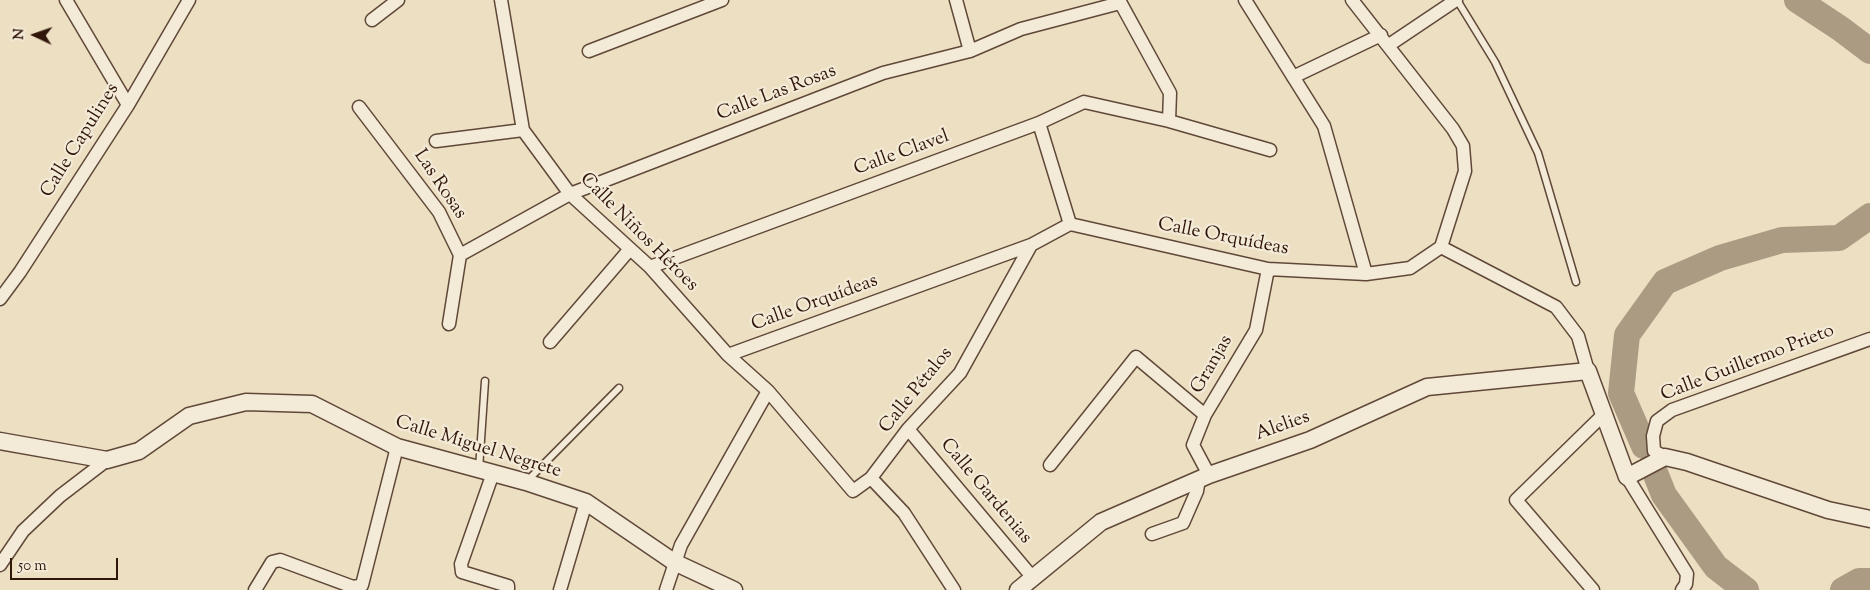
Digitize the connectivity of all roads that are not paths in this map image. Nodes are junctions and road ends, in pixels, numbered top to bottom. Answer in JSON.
{"nodes":[{"id":1,"x":66,"y":0,"type":"edge"},
{"id":2,"x":188,"y":0,"type":"edge"},
{"id":3,"x":398,"y":0,"type":"edge"},
{"id":4,"x":501,"y":0,"type":"edge"},
{"id":5,"x":956,"y":0,"type":"edge"},
{"id":6,"x":1245,"y":0,"type":"edge"},
{"id":7,"x":1352,"y":0,"type":"edge"},
{"id":8,"x":1456,"y":0,"type":"edge"},
{"id":9,"x":716,"y":1,"type":"edge"},
{"id":10,"x":1120,"y":1,"type":"edge"},
{"id":11,"x":372,"y":20,"type":"dead end"},
{"id":12,"x":1381,"y":35,"type":"junction"},
{"id":13,"x":1389,"y":46,"type":"junction"},
{"id":14,"x":589,"y":51,"type":"dead end"},
{"id":15,"x":970,"y":51,"type":"junction"},
{"id":16,"x":1293,"y":77,"type":"junction"},
{"id":17,"x":128,"y":105,"type":"junction"},
{"id":18,"x":359,"y":107,"type":"dead end"},
{"id":19,"x":1169,"y":121,"type":"junction"},
{"id":20,"x":1039,"y":123,"type":"junction"},
{"id":21,"x":523,"y":130,"type":"junction"},
{"id":22,"x":436,"y":141,"type":"dead end"},
{"id":23,"x":1270,"y":150,"type":"dead end"},
{"id":24,"x":570,"y":194,"type":"junction"},
{"id":25,"x":1070,"y":224,"type":"junction"},
{"id":26,"x":1031,"y":245,"type":"junction"},
{"id":27,"x":1440,"y":247,"type":"junction"},
{"id":28,"x":630,"y":249,"type":"junction"},
{"id":29,"x":460,"y":255,"type":"junction"},
{"id":30,"x":650,"y":267,"type":"junction"},
{"id":31,"x":1268,"y":269,"type":"junction"},
{"id":32,"x":1366,"y":274,"type":"junction"},
{"id":33,"x":1576,"y":282,"type":"dead end"},
{"id":34,"x":0,"y":299,"type":"edge"},
{"id":35,"x":449,"y":324,"type":"dead end"},
{"id":36,"x":1870,"y":339,"type":"edge"},
{"id":37,"x":550,"y":342,"type":"dead end"},
{"id":38,"x":728,"y":355,"type":"junction"},
{"id":39,"x":1588,"y":372,"type":"junction"},
{"id":40,"x":485,"y":381,"type":"dead end"},
{"id":41,"x":619,"y":388,"type":"dead end"},
{"id":42,"x":768,"y":391,"type":"junction"},
{"id":43,"x":1206,"y":415,"type":"junction"},
{"id":44,"x":1603,"y":415,"type":"junction"},
{"id":45,"x":908,"y":430,"type":"junction"},
{"id":46,"x":0,"y":441,"type":"edge"},
{"id":47,"x":396,"y":447,"type":"junction"},
{"id":48,"x":1665,"y":457,"type":"junction"},
{"id":49,"x":107,"y":460,"type":"junction"},
{"id":50,"x":1050,"y":464,"type":"dead end"},
{"id":51,"x":486,"y":471,"type":"junction"},
{"id":52,"x":1204,"y":477,"type":"junction"},
{"id":53,"x":1627,"y":477,"type":"junction"},
{"id":54,"x":870,"y":478,"type":"junction"},
{"id":55,"x":526,"y":482,"type":"junction"},
{"id":56,"x":586,"y":502,"type":"junction"},
{"id":57,"x":1870,"y":519,"type":"edge"},
{"id":58,"x":1152,"y":534,"type":"dead end"},
{"id":59,"x":674,"y":562,"type":"junction"},
{"id":60,"x":0,"y":565,"type":"edge"},
{"id":61,"x":1033,"y":578,"type":"junction"},
{"id":62,"x":255,"y":590,"type":"edge"},
{"id":63,"x":508,"y":590,"type":"edge"},
{"id":64,"x":560,"y":590,"type":"edge"},
{"id":65,"x":666,"y":590,"type":"edge"},
{"id":66,"x":734,"y":590,"type":"edge"},
{"id":67,"x":954,"y":590,"type":"edge"},
{"id":68,"x":1018,"y":590,"type":"edge"},
{"id":69,"x":1593,"y":590,"type":"edge"},
{"id":70,"x":1682,"y":590,"type":"edge"}],
"edges":[{"from":1,"to":17,"type":"street"},
{"from":2,"to":17,"type":"street","name":"Calle Capulines"},
{"from":3,"to":11,"type":"street"},
{"from":4,"to":21,"type":"street","name":"Calle Niños Héroes"},
{"from":5,"to":15,"type":"street"},
{"from":6,"to":16,"type":"street"},
{"from":7,"to":12,"type":"street"},
{"from":8,"to":13,"type":"street"},
{"from":8,"to":33,"type":"lane"},
{"from":9,"to":14,"type":"street"},
{"from":10,"to":15,"type":"street","name":"Calle Las Rosas"},
{"from":10,"to":19,"type":"street"},
{"from":12,"to":13,"type":"street"},
{"from":12,"to":16,"type":"street"},
{"from":13,"to":27,"type":"street"},
{"from":15,"to":24,"type":"street","name":"Calle Las Rosas"},
{"from":16,"to":32,"type":"street"},
{"from":17,"to":34,"type":"street","name":"Calle Capulines"},
{"from":18,"to":29,"type":"street","name":"Las Rosas"},
{"from":19,"to":20,"type":"street","name":"Calle Clavel"},
{"from":19,"to":23,"type":"street","name":"Calle Clavel"},
{"from":20,"to":25,"type":"street"},
{"from":20,"to":30,"type":"street","name":"Calle Clavel"},
{"from":21,"to":22,"type":"street"},
{"from":21,"to":24,"type":"street","name":"Calle Niños Héroes"},
{"from":24,"to":28,"type":"street","name":"Calle Niños Héroes"},
{"from":24,"to":29,"type":"street","name":"Calle Las Rosas"},
{"from":25,"to":26,"type":"street","name":"Calle Orquídeas"},
{"from":25,"to":31,"type":"street","name":"Calle Orquídeas"},
{"from":26,"to":38,"type":"street","name":"Calle Orquídeas"},
{"from":26,"to":45,"type":"street","name":"Calle Pétalos"},
{"from":27,"to":32,"type":"street","name":"Calle Orquídeas"},
{"from":27,"to":39,"type":"street"},
{"from":28,"to":30,"type":"street","name":"Calle Niños Héroes"},
{"from":28,"to":37,"type":"street"},
{"from":29,"to":35,"type":"street"},
{"from":30,"to":38,"type":"street","name":"Calle Niños Héroes"},
{"from":31,"to":32,"type":"street","name":"Calle Orquídeas"},
{"from":31,"to":43,"type":"street","name":"Granjas"},
{"from":36,"to":48,"type":"street","name":"Calle Guillermo Prieto"},
{"from":38,"to":42,"type":"street","name":"Calle Niños Héroes"},
{"from":39,"to":44,"type":"street"},
{"from":39,"to":52,"type":"street","name":"Alelies"},
{"from":40,"to":51,"type":"lane"},
{"from":41,"to":55,"type":"lane"},
{"from":42,"to":54,"type":"street","name":"Calle Niños Héroes"},
{"from":42,"to":59,"type":"street"},
{"from":43,"to":50,"type":"street"},
{"from":43,"to":52,"type":"street","name":"Granjas"},
{"from":44,"to":53,"type":"street"},
{"from":44,"to":69,"type":"street"},
{"from":45,"to":54,"type":"street","name":"Calle Pétalos"},
{"from":45,"to":61,"type":"street","name":"Calle Gardenias"},
{"from":46,"to":49,"type":"street","name":"Calle Miguel Negrete"},
{"from":47,"to":49,"type":"street","name":"Calle Miguel Negrete"},
{"from":47,"to":51,"type":"street","name":"Calle Miguel Negrete"},
{"from":47,"to":62,"type":"street"},
{"from":48,"to":53,"type":"street"},
{"from":48,"to":57,"type":"street"},
{"from":49,"to":60,"type":"street"},
{"from":51,"to":55,"type":"street","name":"Calle Miguel Negrete"},
{"from":51,"to":63,"type":"street"},
{"from":52,"to":58,"type":"street"},
{"from":52,"to":61,"type":"street","name":"Alelies"},
{"from":53,"to":70,"type":"street"},
{"from":54,"to":67,"type":"street"},
{"from":55,"to":56,"type":"street","name":"Calle Miguel Negrete"},
{"from":56,"to":59,"type":"street","name":"Calle Miguel Negrete"},
{"from":56,"to":64,"type":"street"},
{"from":59,"to":65,"type":"street"},
{"from":59,"to":66,"type":"street","name":"Calle Miguel Negrete"},
{"from":61,"to":68,"type":"street","name":"Alelies"}]}
